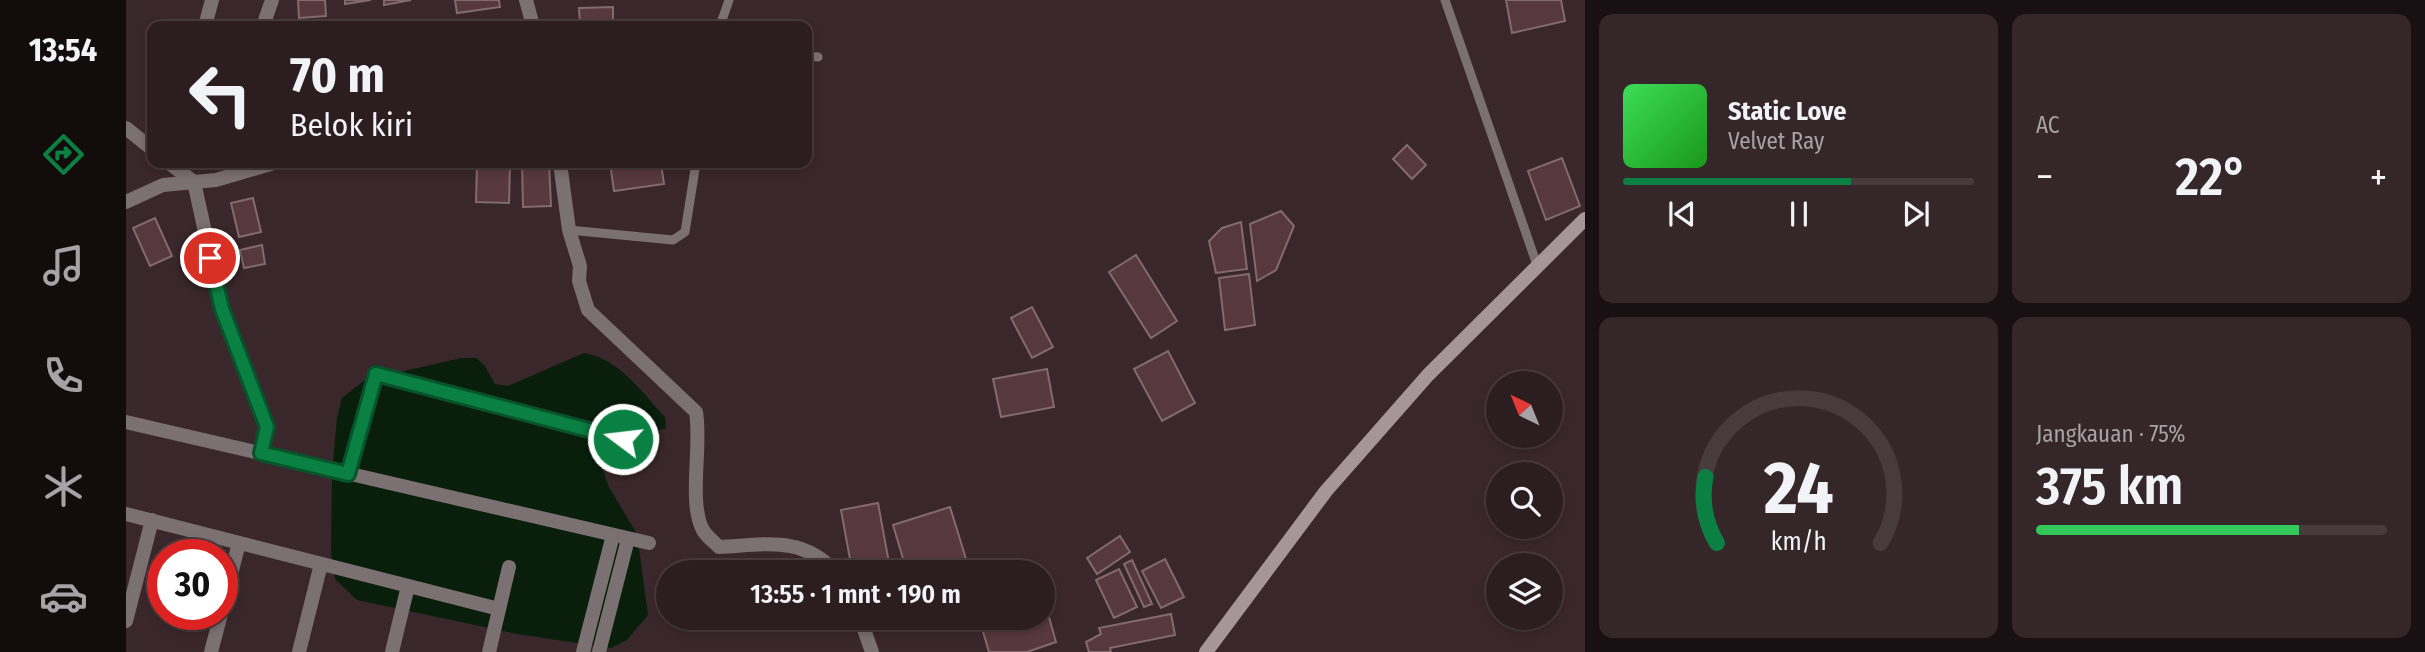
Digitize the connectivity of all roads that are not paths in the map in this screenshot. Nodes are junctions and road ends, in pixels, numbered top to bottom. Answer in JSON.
{"nodes":[{"id":1,"x":212,"y":0,"type":"edge"},
{"id":2,"x":272,"y":0,"type":"edge"},
{"id":3,"x":526,"y":0,"type":"edge"},
{"id":4,"x":729,"y":0,"type":"edge"},
{"id":5,"x":1445,"y":0,"type":"edge"},
{"id":6,"x":206,"y":21,"type":"edge"},
{"id":7,"x":265,"y":21,"type":"edge"},
{"id":8,"x":532,"y":21,"type":"edge"},
{"id":9,"x":722,"y":21,"type":"edge"},
{"id":10,"x":812,"y":56,"type":"edge"},
{"id":11,"x":818,"y":57,"type":"dead end"},
{"id":12,"x":126,"y":128,"type":"edge"},
{"id":13,"x":147,"y":145,"type":"edge"},
{"id":14,"x":175,"y":168,"type":"edge"},
{"id":15,"x":190,"y":168,"type":"edge"},
{"id":16,"x":238,"y":168,"type":"edge"},
{"id":17,"x":561,"y":168,"type":"edge"},
{"id":18,"x":695,"y":168,"type":"edge"},
{"id":19,"x":194,"y":183,"type":"junction"},
{"id":20,"x":126,"y":202,"type":"edge"},
{"id":21,"x":1585,"y":219,"type":"edge"},
{"id":22,"x":569,"y":230,"type":"junction"},
{"id":23,"x":1537,"y":265,"type":"junction"},
{"id":24,"x":126,"y":422,"type":"edge"},
{"id":25,"x":623,"y":439,"type":"dead end"},
{"id":26,"x":261,"y":453,"type":"junction"},
{"id":27,"x":348,"y":474,"type":"junction"},
{"id":28,"x":126,"y":513,"type":"edge"},
{"id":29,"x":152,"y":520,"type":"junction"},
{"id":30,"x":613,"y":535,"type":"junction"},
{"id":31,"x":628,"y":539,"type":"junction"},
{"id":32,"x":239,"y":543,"type":"junction"},
{"id":33,"x":649,"y":543,"type":"dead end"},
{"id":34,"x":238,"y":547,"type":"edge"},
{"id":35,"x":822,"y":560,"type":"edge"},
{"id":36,"x":321,"y":564,"type":"junction"},
{"id":37,"x":509,"y":567,"type":"dead end"},
{"id":38,"x":408,"y":586,"type":"junction"},
{"id":39,"x":499,"y":610,"type":"junction"},
{"id":40,"x":127,"y":617,"type":"edge"},
{"id":41,"x":217,"y":630,"type":"edge"},
{"id":42,"x":864,"y":630,"type":"edge"},
{"id":43,"x":211,"y":652,"type":"edge"},
{"id":44,"x":299,"y":652,"type":"edge"},
{"id":45,"x":392,"y":652,"type":"edge"},
{"id":46,"x":489,"y":652,"type":"edge"},
{"id":47,"x":583,"y":652,"type":"edge"},
{"id":48,"x":598,"y":652,"type":"edge"},
{"id":49,"x":872,"y":652,"type":"edge"},
{"id":50,"x":1206,"y":652,"type":"edge"}],
"edges":[{"from":1,"to":6,"type":"street"},
{"from":2,"to":7,"type":"street"},
{"from":3,"to":8,"type":"street"},
{"from":4,"to":9,"type":"lane"},
{"from":5,"to":23,"type":"lane"},
{"from":10,"to":11,"type":"lane"},
{"from":12,"to":13,"type":"street"},
{"from":14,"to":19,"type":"street"},
{"from":15,"to":19,"type":"street"},
{"from":16,"to":19,"type":"street"},
{"from":17,"to":22,"type":"street"},
{"from":18,"to":22,"type":"lane"},
{"from":19,"to":20,"type":"street"},
{"from":19,"to":26,"type":"street"},
{"from":21,"to":23,"type":"street"},
{"from":22,"to":35,"type":"street"},
{"from":23,"to":50,"type":"street"},
{"from":24,"to":26,"type":"street"},
{"from":25,"to":27,"type":"street"},
{"from":26,"to":27,"type":"street"},
{"from":27,"to":30,"type":"street"},
{"from":28,"to":29,"type":"street"},
{"from":29,"to":32,"type":"street"},
{"from":29,"to":40,"type":"street"},
{"from":30,"to":31,"type":"street"},
{"from":30,"to":47,"type":"street"},
{"from":31,"to":33,"type":"street"},
{"from":31,"to":48,"type":"street"},
{"from":32,"to":34,"type":"street"},
{"from":32,"to":36,"type":"street"},
{"from":36,"to":38,"type":"street"},
{"from":36,"to":44,"type":"street"},
{"from":37,"to":39,"type":"street"},
{"from":38,"to":39,"type":"street"},
{"from":38,"to":45,"type":"street"},
{"from":39,"to":46,"type":"street"},
{"from":41,"to":43,"type":"street"},
{"from":42,"to":49,"type":"street"}]}
